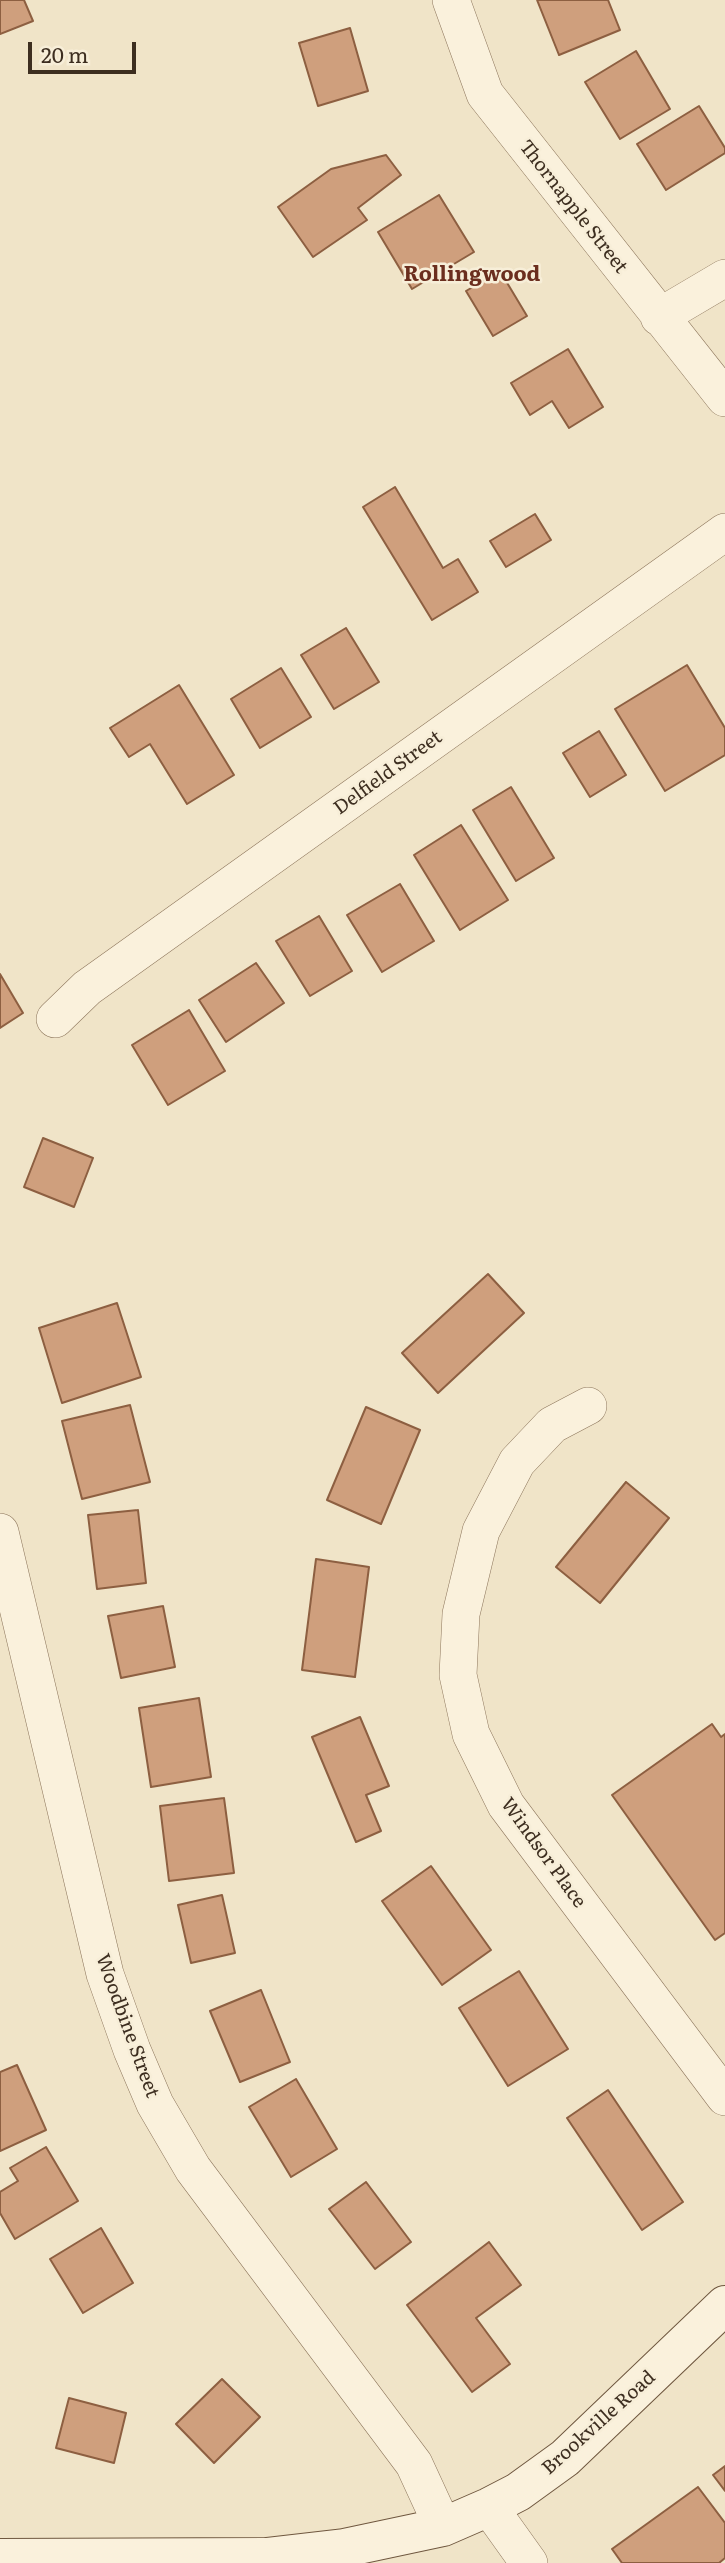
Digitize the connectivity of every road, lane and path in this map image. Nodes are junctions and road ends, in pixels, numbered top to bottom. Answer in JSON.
{"nodes":[{"id":1,"x":452,"y":0,"type":"edge"},
{"id":2,"x":725,"y":278,"type":"edge"},
{"id":3,"x":659,"y":317,"type":"junction"},
{"id":4,"x":725,"y":398,"type":"edge"},
{"id":5,"x":725,"y":532,"type":"edge"},
{"id":6,"x":55,"y":1019,"type":"dead end"},
{"id":7,"x":588,"y":1406,"type":"dead end"},
{"id":8,"x":0,"y":1532,"type":"edge"},
{"id":9,"x":725,"y":2097,"type":"edge"},
{"id":10,"x":725,"y":2305,"type":"edge"},
{"id":11,"x":489,"y":2507,"type":"junction"},
{"id":12,"x":443,"y":2526,"type":"junction"},
{"id":13,"x":0,"y":2557,"type":"edge"},
{"id":14,"x":529,"y":2563,"type":"edge"}],
"edges":[{"from":1,"to":3,"type":"street","name":"Thornapple Street"},
{"from":2,"to":3,"type":"street"},
{"from":3,"to":4,"type":"street","name":"Thornapple Street"},
{"from":5,"to":6,"type":"street","name":"Delfield Street"},
{"from":7,"to":9,"type":"street","name":"Windsor Place"},
{"from":8,"to":12,"type":"street","name":"Woodbine Street"},
{"from":10,"to":11,"type":"main road","name":"Brookville Road"},
{"from":11,"to":12,"type":"main road","name":"Brookville Road"},
{"from":11,"to":14,"type":"street"},
{"from":12,"to":13,"type":"main road","name":"Brookville Road"}]}
